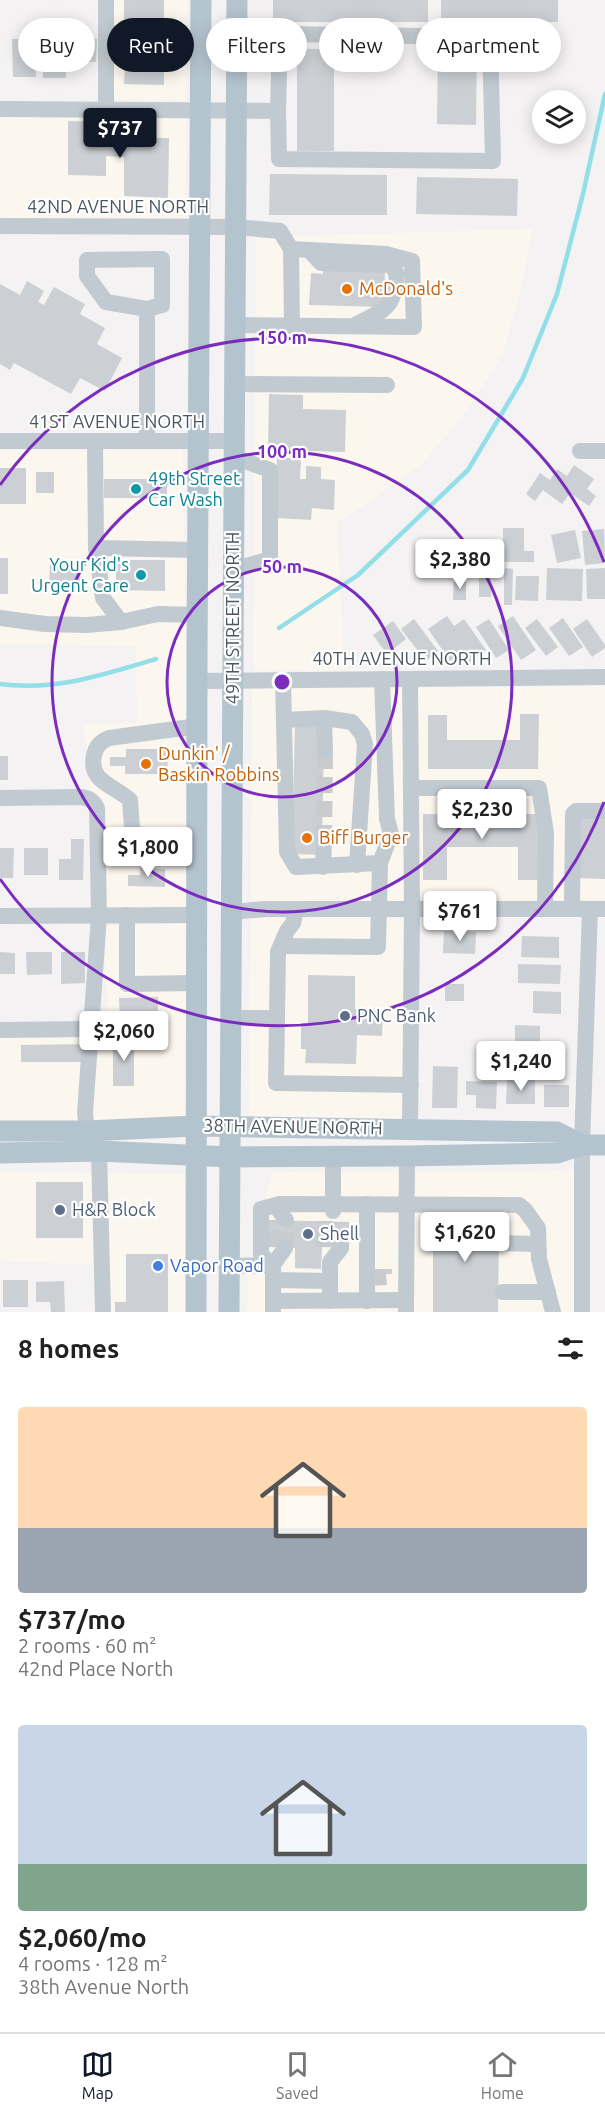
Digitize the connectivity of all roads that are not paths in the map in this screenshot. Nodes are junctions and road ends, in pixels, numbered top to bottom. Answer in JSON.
{"nodes":[{"id":1,"x":106,"y":0,"type":"edge"},
{"id":2,"x":201,"y":0,"type":"edge"},
{"id":3,"x":237,"y":0,"type":"edge"},
{"id":4,"x":0,"y":109,"type":"edge"},
{"id":5,"x":106,"y":109,"type":"junction"},
{"id":6,"x":201,"y":109,"type":"junction"},
{"id":7,"x":236,"y":109,"type":"junction"},
{"id":8,"x":278,"y":111,"type":"junction"},
{"id":9,"x":0,"y":226,"type":"edge"},
{"id":10,"x":201,"y":227,"type":"junction"},
{"id":11,"x":236,"y":227,"type":"junction"},
{"id":12,"x":291,"y":249,"type":"junction"},
{"id":13,"x":309,"y":250,"type":"junction"},
{"id":14,"x":147,"y":309,"type":"junction"},
{"id":15,"x":235,"y":325,"type":"junction"},
{"id":16,"x":292,"y":326,"type":"junction"},
{"id":17,"x":351,"y":326,"type":"junction"},
{"id":18,"x":235,"y":384,"type":"junction"},
{"id":19,"x":387,"y":385,"type":"dead end"},
{"id":20,"x":0,"y":441,"type":"edge"},
{"id":21,"x":95,"y":441,"type":"junction"},
{"id":22,"x":147,"y":441,"type":"junction"},
{"id":23,"x":199,"y":441,"type":"junction"},
{"id":24,"x":234,"y":449,"type":"junction"},
{"id":25,"x":580,"y":451,"type":"dead end"},
{"id":26,"x":605,"y":451,"type":"edge"},
{"id":27,"x":96,"y":548,"type":"junction"},
{"id":28,"x":199,"y":550,"type":"junction"},
{"id":29,"x":233,"y":570,"type":"junction"},
{"id":30,"x":103,"y":598,"type":"junction"},
{"id":31,"x":199,"y":615,"type":"junction"},
{"id":32,"x":0,"y":618,"type":"edge"},
{"id":33,"x":121,"y":622,"type":"junction"},
{"id":34,"x":87,"y":625,"type":"junction"},
{"id":35,"x":605,"y":677,"type":"edge"},
{"id":36,"x":382,"y":679,"type":"junction"},
{"id":37,"x":410,"y":679,"type":"junction"},
{"id":38,"x":283,"y":680,"type":"junction"},
{"id":39,"x":198,"y":681,"type":"junction"},
{"id":40,"x":233,"y":681,"type":"junction"},
{"id":41,"x":324,"y":718,"type":"junction"},
{"id":42,"x":285,"y":720,"type":"junction"},
{"id":43,"x":198,"y":726,"type":"junction"},
{"id":44,"x":325,"y":751,"type":"tunnel mouth"},
{"id":45,"x":411,"y":788,"type":"junction"},
{"id":46,"x":0,"y":798,"type":"edge"},
{"id":47,"x":605,"y":811,"type":"edge"},
{"id":48,"x":198,"y":836,"type":"junction"},
{"id":49,"x":324,"y":841,"type":"tunnel mouth"},
{"id":50,"x":381,"y":862,"type":"junction"},
{"id":51,"x":357,"y":865,"type":"junction"},
{"id":52,"x":323,"y":867,"type":"junction"},
{"id":53,"x":296,"y":909,"type":"junction"},
{"id":54,"x":545,"y":909,"type":"junction"},
{"id":55,"x":572,"y":909,"type":"junction"},
{"id":56,"x":597,"y":909,"type":"edge"},
{"id":57,"x":378,"y":910,"type":"junction"},
{"id":58,"x":412,"y":910,"type":"junction"},
{"id":59,"x":231,"y":912,"type":"junction"},
{"id":60,"x":127,"y":915,"type":"junction"},
{"id":61,"x":197,"y":915,"type":"junction"},
{"id":62,"x":0,"y":916,"type":"edge"},
{"id":63,"x":99,"y":916,"type":"junction"},
{"id":64,"x":281,"y":946,"type":"junction"},
{"id":65,"x":197,"y":983,"type":"junction"},
{"id":66,"x":231,"y":1018,"type":"junction"},
{"id":67,"x":277,"y":1018,"type":"junction"},
{"id":68,"x":92,"y":1029,"type":"junction"},
{"id":69,"x":0,"y":1030,"type":"edge"},
{"id":70,"x":411,"y":1085,"type":"junction"},
{"id":71,"x":194,"y":1126,"type":"junction"},
{"id":72,"x":229,"y":1128,"type":"junction"},
{"id":73,"x":410,"y":1129,"type":"junction"},
{"id":74,"x":0,"y":1131,"type":"edge"},
{"id":75,"x":87,"y":1131,"type":"junction"},
{"id":76,"x":582,"y":1145,"type":"junction"},
{"id":77,"x":605,"y":1145,"type":"edge"},
{"id":78,"x":99,"y":1151,"type":"junction"},
{"id":79,"x":0,"y":1153,"type":"edge"},
{"id":80,"x":195,"y":1155,"type":"junction"},
{"id":81,"x":333,"y":1156,"type":"junction"},
{"id":82,"x":407,"y":1156,"type":"junction"},
{"id":83,"x":230,"y":1157,"type":"junction"},
{"id":84,"x":367,"y":1204,"type":"junction"},
{"id":85,"x":406,"y":1204,"type":"junction"},
{"id":86,"x":333,"y":1215,"type":"junction"},
{"id":87,"x":502,"y":1243,"type":"dead end"},
{"id":88,"x":538,"y":1244,"type":"junction"},
{"id":89,"x":279,"y":1247,"type":"tunnel mouth"},
{"id":90,"x":332,"y":1253,"type":"tunnel mouth"},
{"id":91,"x":230,"y":1266,"type":"junction"},
{"id":92,"x":273,"y":1273,"type":"junction"},
{"id":93,"x":330,"y":1281,"type":"junction"},
{"id":94,"x":371,"y":1282,"type":"junction"},
{"id":95,"x":503,"y":1292,"type":"dead end"},
{"id":96,"x":548,"y":1292,"type":"junction"},
{"id":97,"x":330,"y":1301,"type":"junction"},
{"id":98,"x":406,"y":1306,"type":"edge"},
{"id":99,"x":273,"y":1307,"type":"edge"},
{"id":100,"x":103,"y":1312,"type":"edge"},
{"id":101,"x":196,"y":1312,"type":"edge"},
{"id":102,"x":229,"y":1312,"type":"edge"},
{"id":103,"x":553,"y":1312,"type":"edge"},
{"id":104,"x":582,"y":1312,"type":"edge"}],
"edges":[{"from":1,"to":5,"type":"street"},
{"from":2,"to":6,"type":"main road","name":"49TH STREET NORTH"},
{"from":3,"to":7,"type":"main road","name":"49TH STREET NORTH"},
{"from":4,"to":5,"type":"street"},
{"from":5,"to":6,"type":"street"},
{"from":6,"to":7,"type":"street"},
{"from":6,"to":10,"type":"main road","name":"49TH STREET NORTH"},
{"from":7,"to":8,"type":"street"},
{"from":7,"to":11,"type":"main road","name":"49TH STREET NORTH"},
{"from":8,"to":8,"type":"street"},
{"from":9,"to":10,"type":"street","name":"42ND AVENUE NORTH"},
{"from":10,"to":11,"type":"street","name":"42ND AVENUE NORTH"},
{"from":10,"to":23,"type":"main road","name":"49TH STREET NORTH"},
{"from":11,"to":12,"type":"street","name":"42ND AVENUE NORTH"},
{"from":11,"to":15,"type":"main road","name":"49TH STREET NORTH"},
{"from":12,"to":13,"type":"street"},
{"from":12,"to":16,"type":"street"},
{"from":13,"to":17,"type":"street"},
{"from":13,"to":17,"type":"street"},
{"from":14,"to":14,"type":"street"},
{"from":14,"to":22,"type":"street"},
{"from":15,"to":16,"type":"street"},
{"from":15,"to":18,"type":"main road","name":"49TH STREET NORTH"},
{"from":16,"to":17,"type":"street"},
{"from":18,"to":19,"type":"street"},
{"from":18,"to":24,"type":"main road","name":"49TH STREET NORTH"},
{"from":20,"to":21,"type":"street","name":"41ST AVENUE NORTH"},
{"from":21,"to":22,"type":"street","name":"41ST AVENUE NORTH"},
{"from":21,"to":27,"type":"street"},
{"from":22,"to":23,"type":"street","name":"41ST AVENUE NORTH"},
{"from":23,"to":24,"type":"street","name":"41ST AVENUE NORTH"},
{"from":23,"to":28,"type":"main road","name":"49TH STREET NORTH"},
{"from":24,"to":29,"type":"main road","name":"49TH STREET NORTH"},
{"from":24,"to":29,"type":"street","name":"41ST AVENUE NORTH"},
{"from":25,"to":26,"type":"street"},
{"from":27,"to":28,"type":"street"},
{"from":27,"to":30,"type":"street"},
{"from":28,"to":31,"type":"main road","name":"49TH STREET NORTH"},
{"from":29,"to":40,"type":"main road","name":"49TH STREET NORTH"},
{"from":30,"to":33,"type":"street"},
{"from":30,"to":34,"type":"street"},
{"from":31,"to":33,"type":"street"},
{"from":31,"to":39,"type":"main road","name":"49TH STREET NORTH"},
{"from":32,"to":34,"type":"street"},
{"from":33,"to":34,"type":"street"},
{"from":35,"to":37,"type":"street","name":"40TH AVENUE NORTH"},
{"from":36,"to":37,"type":"street","name":"40TH AVENUE NORTH"},
{"from":36,"to":38,"type":"street","name":"40TH AVENUE NORTH"},
{"from":36,"to":50,"type":"street"},
{"from":37,"to":45,"type":"street"},
{"from":38,"to":40,"type":"street","name":"40TH AVENUE NORTH"},
{"from":38,"to":42,"type":"street"},
{"from":39,"to":40,"type":"street","name":"40TH AVENUE NORTH"},
{"from":39,"to":43,"type":"main road","name":"49TH STREET NORTH"},
{"from":40,"to":59,"type":"main road","name":"49TH STREET NORTH"},
{"from":41,"to":42,"type":"street"},
{"from":41,"to":44,"type":"street"},
{"from":41,"to":51,"type":"street"},
{"from":42,"to":52,"type":"street"},
{"from":43,"to":48,"type":"main road","name":"49TH STREET NORTH"},
{"from":43,"to":48,"type":"street"},
{"from":45,"to":54,"type":"street"},
{"from":45,"to":58,"type":"street"},
{"from":46,"to":63,"type":"street"},
{"from":47,"to":55,"type":"street"},
{"from":48,"to":61,"type":"main road","name":"49TH STREET NORTH"},
{"from":49,"to":52,"type":"street"},
{"from":50,"to":51,"type":"street"},
{"from":50,"to":57,"type":"street"},
{"from":51,"to":52,"type":"street"},
{"from":53,"to":57,"type":"street"},
{"from":53,"to":59,"type":"street"},
{"from":53,"to":64,"type":"street"},
{"from":54,"to":55,"type":"street"},
{"from":54,"to":58,"type":"street"},
{"from":55,"to":56,"type":"street"},
{"from":56,"to":76,"type":"street"},
{"from":57,"to":58,"type":"street"},
{"from":57,"to":64,"type":"street"},
{"from":58,"to":70,"type":"street"},
{"from":59,"to":66,"type":"main road","name":"49TH STREET NORTH"},
{"from":60,"to":61,"type":"street"},
{"from":60,"to":63,"type":"street"},
{"from":60,"to":65,"type":"street"},
{"from":61,"to":65,"type":"main road","name":"49TH STREET NORTH"},
{"from":62,"to":63,"type":"street"},
{"from":63,"to":68,"type":"street"},
{"from":64,"to":67,"type":"street"},
{"from":65,"to":71,"type":"main road","name":"49TH STREET NORTH"},
{"from":66,"to":67,"type":"street"},
{"from":66,"to":72,"type":"main road","name":"49TH STREET NORTH"},
{"from":67,"to":70,"type":"street"},
{"from":68,"to":69,"type":"street"},
{"from":68,"to":75,"type":"street"},
{"from":70,"to":73,"type":"street"},
{"from":71,"to":72,"type":"main road","name":"38TH AVENUE NORTH"},
{"from":71,"to":75,"type":"main road","name":"38TH AVENUE NORTH"},
{"from":71,"to":80,"type":"main road","name":"49TH STREET NORTH"},
{"from":72,"to":73,"type":"main road","name":"38TH AVENUE NORTH"},
{"from":72,"to":83,"type":"main road","name":"49TH STREET NORTH"},
{"from":73,"to":76,"type":"main road","name":"38TH AVENUE NORTH"},
{"from":74,"to":75,"type":"main road","name":"38TH AVENUE NORTH"},
{"from":76,"to":77,"type":"main road","name":"38TH AVENUE NORTH"},
{"from":76,"to":82,"type":"main road","name":"38TH AVENUE NORTH"},
{"from":76,"to":104,"type":"street"},
{"from":78,"to":79,"type":"main road","name":"38TH AVENUE NORTH"},
{"from":78,"to":80,"type":"main road","name":"38TH AVENUE NORTH"},
{"from":78,"to":100,"type":"street"},
{"from":80,"to":83,"type":"main road","name":"38TH AVENUE NORTH"},
{"from":80,"to":101,"type":"main road"},
{"from":81,"to":82,"type":"main road","name":"38TH AVENUE NORTH"},
{"from":81,"to":83,"type":"main road","name":"38TH AVENUE NORTH"},
{"from":81,"to":86,"type":"street"},
{"from":82,"to":85,"type":"street"},
{"from":83,"to":91,"type":"main road"},
{"from":84,"to":85,"type":"street"},
{"from":84,"to":86,"type":"street"},
{"from":84,"to":94,"type":"street"},
{"from":85,"to":88,"type":"street"},
{"from":85,"to":98,"type":"street"},
{"from":86,"to":92,"type":"street"},
{"from":87,"to":88,"type":"street"},
{"from":88,"to":96,"type":"street"},
{"from":89,"to":92,"type":"street"},
{"from":90,"to":93,"type":"street"},
{"from":91,"to":92,"type":"street"},
{"from":91,"to":102,"type":"main road"},
{"from":92,"to":93,"type":"street"},
{"from":92,"to":99,"type":"street"},
{"from":93,"to":97,"type":"street"},
{"from":94,"to":97,"type":"street"},
{"from":94,"to":98,"type":"street"},
{"from":95,"to":96,"type":"street"},
{"from":96,"to":103,"type":"street"},
{"from":97,"to":99,"type":"street"}]}
